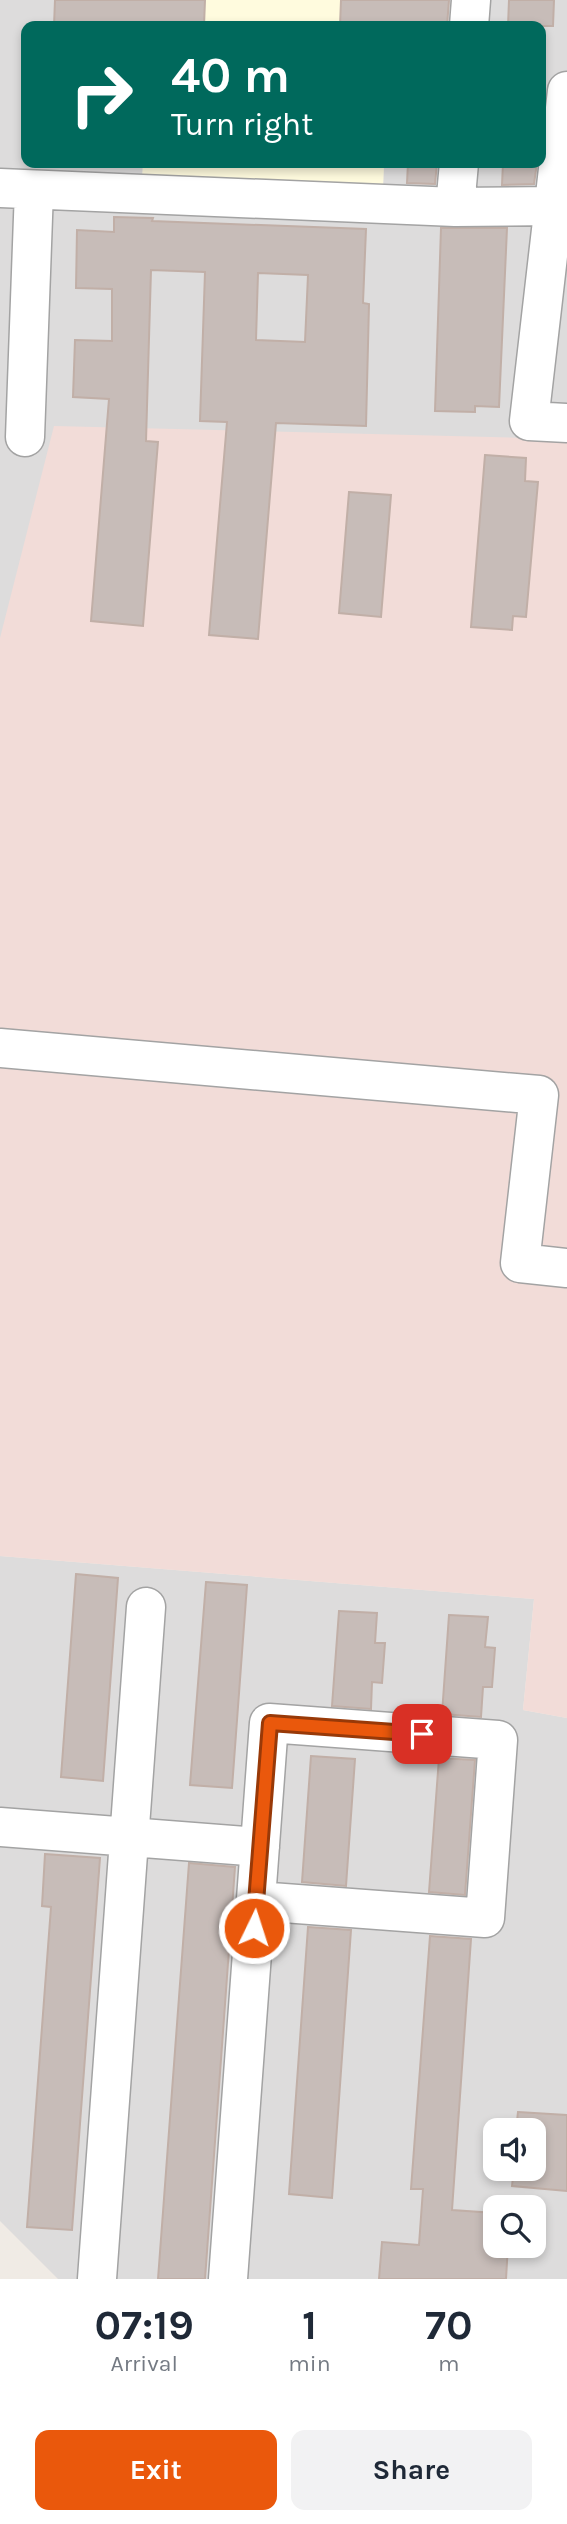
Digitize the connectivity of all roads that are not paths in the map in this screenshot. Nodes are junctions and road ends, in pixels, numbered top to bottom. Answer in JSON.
{"nodes":[{"id":1,"x":471,"y":0,"type":"edge"},
{"id":2,"x":469,"y":21,"type":"edge"},
{"id":3,"x":567,"y":91,"type":"edge"},
{"id":4,"x":459,"y":168,"type":"edge"},
{"id":5,"x":17,"y":189,"type":"edge"},
{"id":6,"x":455,"y":206,"type":"junction"},
{"id":7,"x":554,"y":206,"type":"junction"},
{"id":8,"x":567,"y":423,"type":"edge"},
{"id":9,"x":24,"y":437,"type":"dead end"},
{"id":10,"x":0,"y":1048,"type":"edge"},
{"id":11,"x":567,"y":1268,"type":"edge"},
{"id":12,"x":146,"y":1607,"type":"dead end"},
{"id":13,"x":0,"y":1827,"type":"edge"},
{"id":14,"x":129,"y":1837,"type":"junction"},
{"id":15,"x":260,"y":1847,"type":"junction"},
{"id":16,"x":257,"y":1901,"type":"junction"},
{"id":17,"x":97,"y":2279,"type":"edge"},
{"id":18,"x":229,"y":2279,"type":"edge"}],
"edges":[{"from":1,"to":2,"type":"lane"},
{"from":3,"to":7,"type":"lane"},
{"from":4,"to":6,"type":"lane"},
{"from":5,"to":6,"type":"lane"},
{"from":5,"to":9,"type":"lane"},
{"from":6,"to":7,"type":"lane"},
{"from":7,"to":8,"type":"lane"},
{"from":10,"to":11,"type":"lane"},
{"from":12,"to":14,"type":"lane"},
{"from":13,"to":14,"type":"lane"},
{"from":14,"to":15,"type":"lane"},
{"from":14,"to":17,"type":"lane"},
{"from":15,"to":16,"type":"lane"},
{"from":15,"to":16,"type":"lane"},
{"from":16,"to":18,"type":"lane"}]}
